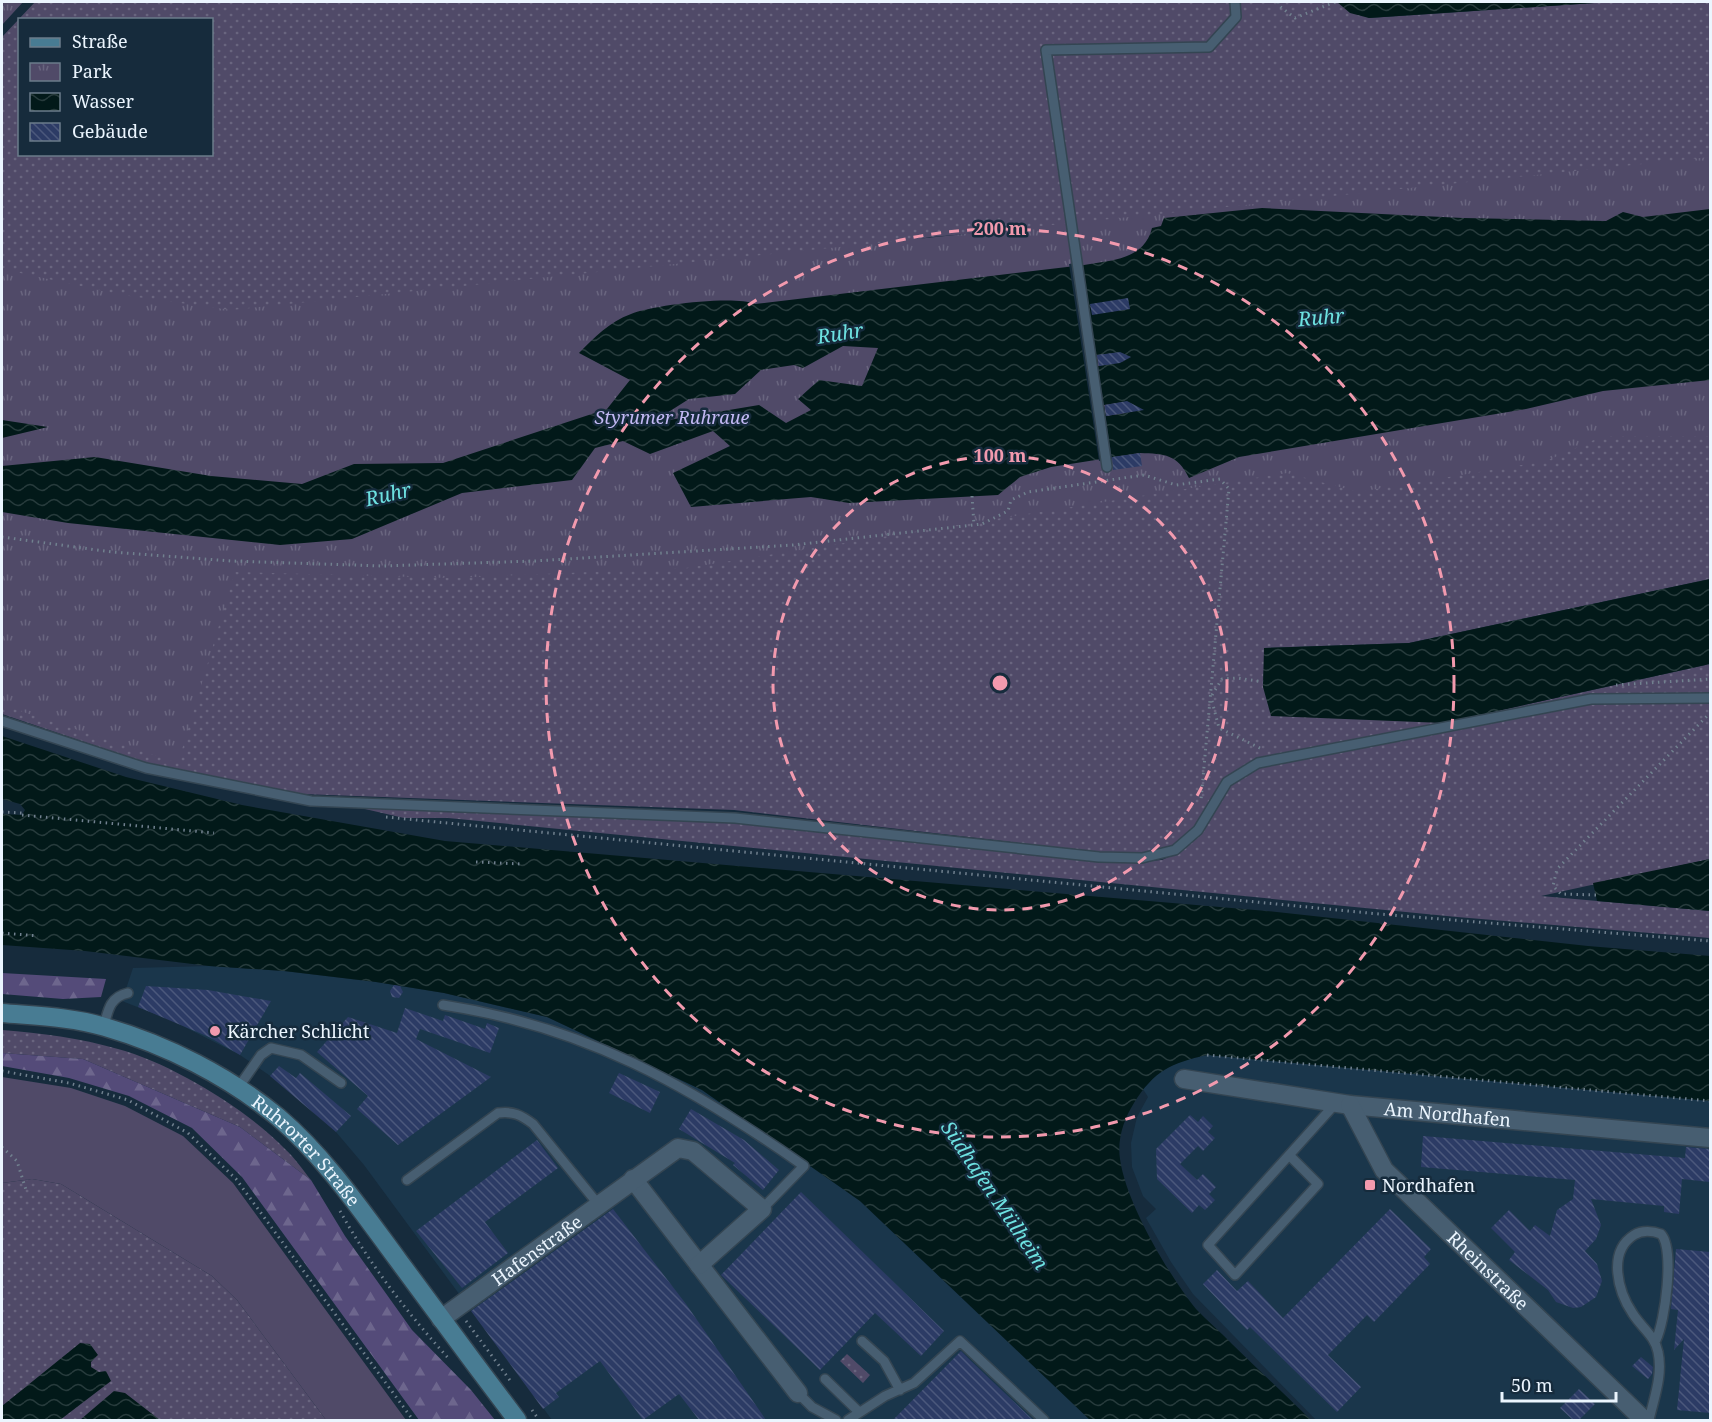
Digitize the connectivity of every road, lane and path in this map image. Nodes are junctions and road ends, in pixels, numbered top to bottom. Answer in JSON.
{"nodes":[{"id":1,"x":1235,"y":2,"type":"edge"},
{"id":2,"x":1278,"y":2,"type":"edge"},
{"id":3,"x":1335,"y":2,"type":"edge"},
{"id":4,"x":1107,"y":467,"type":"dead end"},
{"id":5,"x":972,"y":496,"type":"dead end"},
{"id":6,"x":974,"y":525,"type":"junction"},
{"id":7,"x":2,"y":537,"type":"edge"},
{"id":8,"x":1710,"y":679,"type":"edge"},
{"id":9,"x":1263,"y":682,"type":"dead end"},
{"id":10,"x":1616,"y":685,"type":"dead end"},
{"id":11,"x":1210,"y":698,"type":"junction"},
{"id":12,"x":1710,"y":698,"type":"edge"},
{"id":13,"x":1710,"y":713,"type":"edge"},
{"id":14,"x":2,"y":721,"type":"edge"},
{"id":15,"x":1282,"y":758,"type":"junction"},
{"id":16,"x":2,"y":812,"type":"edge"},
{"id":17,"x":380,"y":816,"type":"dead end"},
{"id":18,"x":1198,"y":830,"type":"junction"},
{"id":19,"x":214,"y":833,"type":"dead end"},
{"id":20,"x":476,"y":862,"type":"dead end"},
{"id":21,"x":521,"y":864,"type":"dead end"},
{"id":22,"x":1596,"y":895,"type":"dead end"},
{"id":23,"x":2,"y":933,"type":"edge"},
{"id":24,"x":38,"y":936,"type":"dead end"},
{"id":25,"x":1710,"y":941,"type":"edge"},
{"id":26,"x":128,"y":993,"type":"dead end"},
{"id":27,"x":444,"y":1005,"type":"dead end"},
{"id":28,"x":2,"y":1013,"type":"edge"},
{"id":29,"x":104,"y":1026,"type":"junction"},
{"id":30,"x":1207,"y":1055,"type":"dead end"},
{"id":31,"x":2,"y":1071,"type":"edge"},
{"id":32,"x":1184,"y":1079,"type":"dead end"},
{"id":33,"x":341,"y":1083,"type":"dead end"},
{"id":34,"x":238,"y":1088,"type":"junction"},
{"id":35,"x":1710,"y":1101,"type":"edge"},
{"id":36,"x":1343,"y":1104,"type":"junction"},
{"id":37,"x":1710,"y":1138,"type":"edge"},
{"id":38,"x":2,"y":1147,"type":"edge"},
{"id":39,"x":1289,"y":1155,"type":"junction"},
{"id":40,"x":633,"y":1179,"type":"junction"},
{"id":41,"x":406,"y":1180,"type":"dead end"},
{"id":42,"x":26,"y":1190,"type":"dead end"},
{"id":43,"x":336,"y":1204,"type":"dead end"},
{"id":44,"x":598,"y":1204,"type":"junction"},
{"id":45,"x":762,"y":1209,"type":"junction"},
{"id":46,"x":699,"y":1265,"type":"junction"},
{"id":47,"x":441,"y":1318,"type":"junction"},
{"id":48,"x":424,"y":1331,"type":"dead end"},
{"id":49,"x":1656,"y":1340,"type":"junction"},
{"id":50,"x":862,"y":1341,"type":"dead end"},
{"id":51,"x":825,"y":1379,"type":"dead end"},
{"id":52,"x":900,"y":1390,"type":"junction"},
{"id":53,"x":798,"y":1393,"type":"joint"},
{"id":54,"x":859,"y":1412,"type":"junction"},
{"id":55,"x":412,"y":1420,"type":"edge"},
{"id":56,"x":517,"y":1420,"type":"edge"},
{"id":57,"x":836,"y":1420,"type":"edge"},
{"id":58,"x":848,"y":1420,"type":"edge"},
{"id":59,"x":1044,"y":1420,"type":"edge"},
{"id":60,"x":1644,"y":1420,"type":"edge"},
{"id":61,"x":1649,"y":1420,"type":"edge"}],
"edges":[{"from":1,"to":4,"type":"lane"},
{"from":2,"to":3,"type":"path"},
{"from":5,"to":6,"type":"path"},
{"from":6,"to":7,"type":"path"},
{"from":6,"to":11,"type":"path"},
{"from":8,"to":10,"type":"path"},
{"from":9,"to":11,"type":"path"},
{"from":11,"to":15,"type":"path"},
{"from":11,"to":18,"type":"path"},
{"from":12,"to":15,"type":"lane"},
{"from":13,"to":22,"type":"path"},
{"from":14,"to":18,"type":"lane"},
{"from":15,"to":18,"type":"lane"},
{"from":16,"to":19,"type":"path"},
{"from":17,"to":25,"type":"path"},
{"from":20,"to":21,"type":"path"},
{"from":23,"to":24,"type":"path"},
{"from":26,"to":29,"type":"lane"},
{"from":27,"to":45,"type":"lane"},
{"from":28,"to":29,"type":"main road","name":"Ruhrorter Straße"},
{"from":29,"to":34,"type":"main road","name":"Ruhrorter Straße"},
{"from":30,"to":35,"type":"path"},
{"from":31,"to":55,"type":"path"},
{"from":32,"to":36,"type":"street","name":"Am Nordhafen"},
{"from":33,"to":34,"type":"lane"},
{"from":34,"to":47,"type":"main road","name":"Ruhrorter Straße"},
{"from":36,"to":37,"type":"street","name":"Am Nordhafen"},
{"from":36,"to":39,"type":"lane"},
{"from":36,"to":60,"type":"street","name":"Rheinstraße"},
{"from":38,"to":42,"type":"path"},
{"from":39,"to":39,"type":"lane"},
{"from":40,"to":44,"type":"street","name":"Hafenstraße"},
{"from":40,"to":45,"type":"street","name":"Hafenstraße"},
{"from":40,"to":46,"type":"street"},
{"from":41,"to":44,"type":"lane"},
{"from":43,"to":48,"type":"path"},
{"from":44,"to":47,"type":"street","name":"Hafenstraße"},
{"from":45,"to":46,"type":"street"},
{"from":46,"to":53,"type":"street"},
{"from":47,"to":56,"type":"main road","name":"Ruhrorter Straße"},
{"from":49,"to":49,"type":"lane"},
{"from":49,"to":61,"type":"lane"},
{"from":50,"to":52,"type":"lane"},
{"from":51,"to":54,"type":"lane"},
{"from":52,"to":54,"type":"lane"},
{"from":52,"to":59,"type":"lane"},
{"from":53,"to":57,"type":"lane"},
{"from":54,"to":58,"type":"lane"}]}
